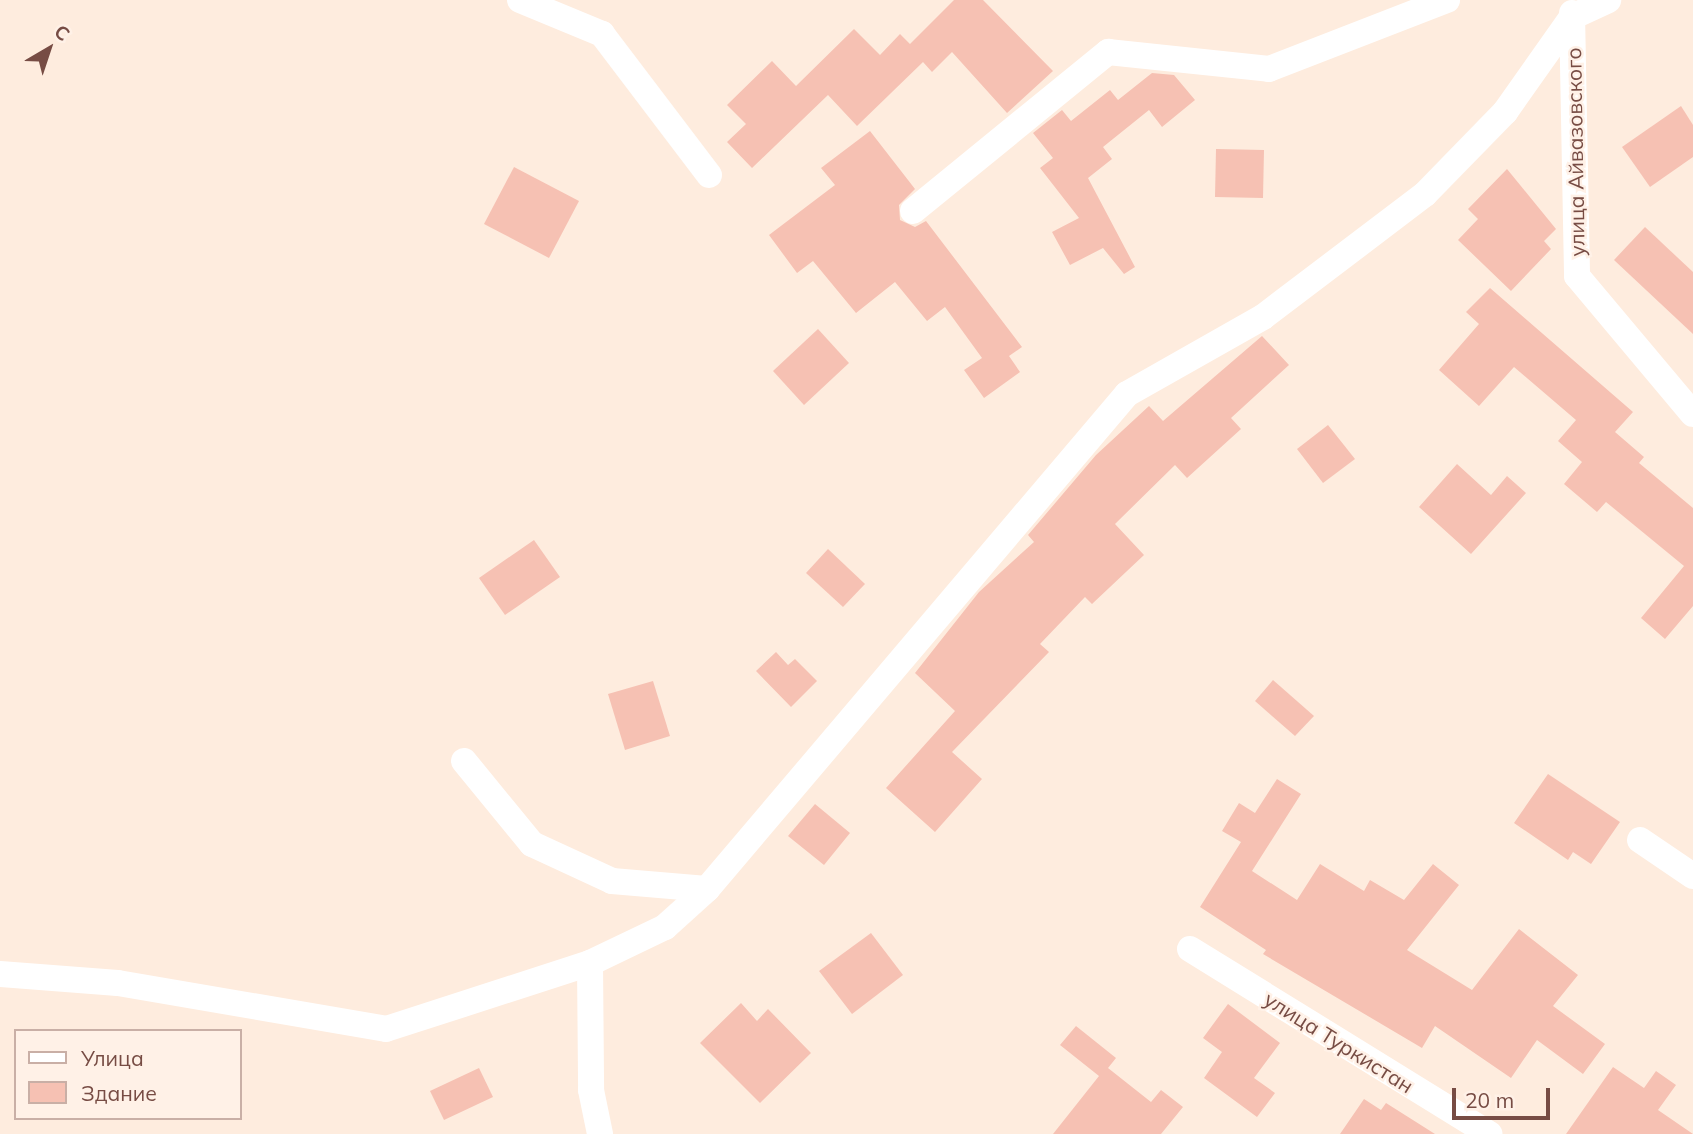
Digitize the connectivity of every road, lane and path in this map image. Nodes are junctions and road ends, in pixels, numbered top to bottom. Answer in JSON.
{"nodes":[{"id":1,"x":520,"y":0,"type":"edge"},
{"id":2,"x":1447,"y":0,"type":"edge"},
{"id":3,"x":1608,"y":0,"type":"edge"},
{"id":4,"x":1572,"y":8,"type":"edge"},
{"id":5,"x":709,"y":175,"type":"dead end"},
{"id":6,"x":913,"y":211,"type":"dead end"},
{"id":7,"x":1693,"y":414,"type":"edge"},
{"id":8,"x":464,"y":761,"type":"dead end"},
{"id":9,"x":1640,"y":840,"type":"dead end"},
{"id":10,"x":1693,"y":876,"type":"edge"},
{"id":11,"x":707,"y":889,"type":"junction"},
{"id":12,"x":1190,"y":949,"type":"dead end"},
{"id":13,"x":590,"y":964,"type":"junction"},
{"id":14,"x":0,"y":974,"type":"edge"},
{"id":15,"x":600,"y":1134,"type":"edge"},
{"id":16,"x":1490,"y":1134,"type":"edge"}],
"edges":[{"from":1,"to":5,"type":"street"},
{"from":2,"to":6,"type":"street"},
{"from":3,"to":4,"type":"street"},
{"from":4,"to":7,"type":"street","name":"улица Айвазовского"},
{"from":4,"to":11,"type":"street"},
{"from":8,"to":11,"type":"street"},
{"from":9,"to":10,"type":"street"},
{"from":11,"to":13,"type":"street"},
{"from":12,"to":16,"type":"street","name":"улица Туркистан"},
{"from":13,"to":14,"type":"street"},
{"from":13,"to":15,"type":"street"}]}
